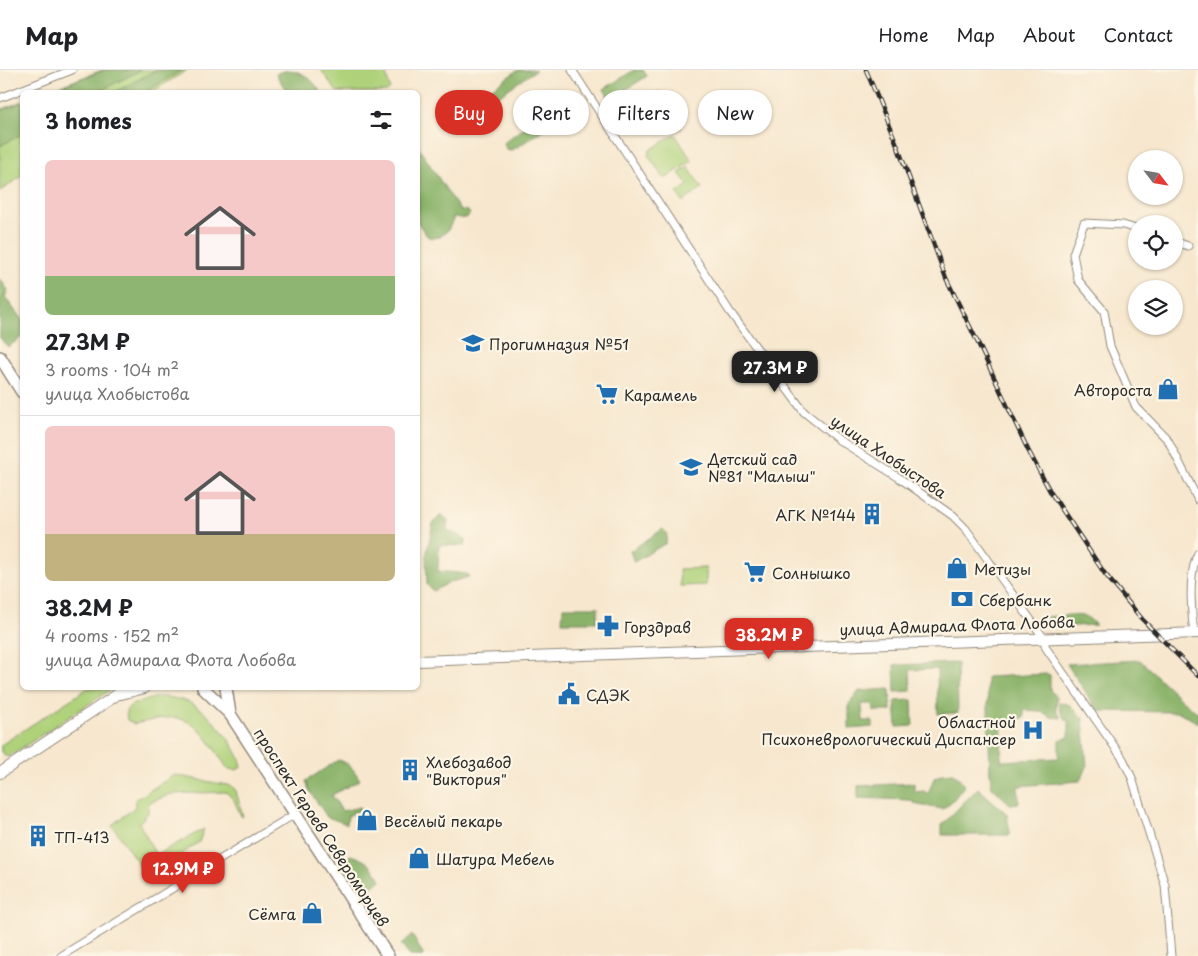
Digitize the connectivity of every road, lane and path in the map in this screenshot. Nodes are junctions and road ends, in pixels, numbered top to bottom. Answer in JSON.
{"nodes":[{"id":1,"x":72,"y":70,"type":"edge"},
{"id":2,"x":572,"y":70,"type":"edge"},
{"id":3,"x":20,"y":90,"type":"edge"},
{"id":4,"x":21,"y":90,"type":"edge"},
{"id":5,"x":0,"y":98,"type":"edge"},
{"id":6,"x":1128,"y":227,"type":"edge"},
{"id":7,"x":1183,"y":244,"type":"edge"},
{"id":8,"x":1188,"y":246,"type":"dead end"},
{"id":9,"x":0,"y":357,"type":"edge"},
{"id":10,"x":20,"y":389,"type":"edge"},
{"id":11,"x":1198,"y":500,"type":"edge"},
{"id":12,"x":1198,"y":553,"type":"edge"},
{"id":13,"x":1196,"y":633,"type":"edge"},
{"id":14,"x":1043,"y":637,"type":"junction"},
{"id":15,"x":420,"y":660,"type":"edge"},
{"id":16,"x":124,"y":690,"type":"edge"},
{"id":17,"x":137,"y":690,"type":"edge"},
{"id":18,"x":205,"y":690,"type":"edge"},
{"id":19,"x":226,"y":690,"type":"edge"},
{"id":20,"x":118,"y":695,"type":"junction"},
{"id":21,"x":230,"y":714,"type":"junction"},
{"id":22,"x":0,"y":773,"type":"edge"},
{"id":23,"x":295,"y":814,"type":"junction"},
{"id":24,"x":61,"y":956,"type":"edge"},
{"id":25,"x":388,"y":956,"type":"edge"},
{"id":26,"x":1170,"y":956,"type":"edge"}],
"edges":[{"from":1,"to":4,"type":"street"},
{"from":2,"to":14,"type":"street","name":"улица Хлобыстова"},
{"from":3,"to":5,"type":"street"},
{"from":6,"to":11,"type":"street"},
{"from":7,"to":8,"type":"street"},
{"from":9,"to":10,"type":"main road"},
{"from":12,"to":13,"type":"street"},
{"from":13,"to":14,"type":"street","name":"улица Адмирала Флота Лобова"},
{"from":14,"to":15,"type":"street","name":"улица Адмирала Флота Лобова"},
{"from":14,"to":26,"type":"street","name":"улица Хлобыстова"},
{"from":16,"to":20,"type":"street"},
{"from":17,"to":20,"type":"street"},
{"from":18,"to":21,"type":"main road","name":"проспект Героев Североморцев"},
{"from":19,"to":21,"type":"main road","name":"проспект Героев Североморцев"},
{"from":20,"to":22,"type":"street"},
{"from":21,"to":23,"type":"main road","name":"проспект Героев Североморцев"},
{"from":23,"to":24,"type":"street"},
{"from":23,"to":25,"type":"main road","name":"проспект Героев Североморцев"}]}
